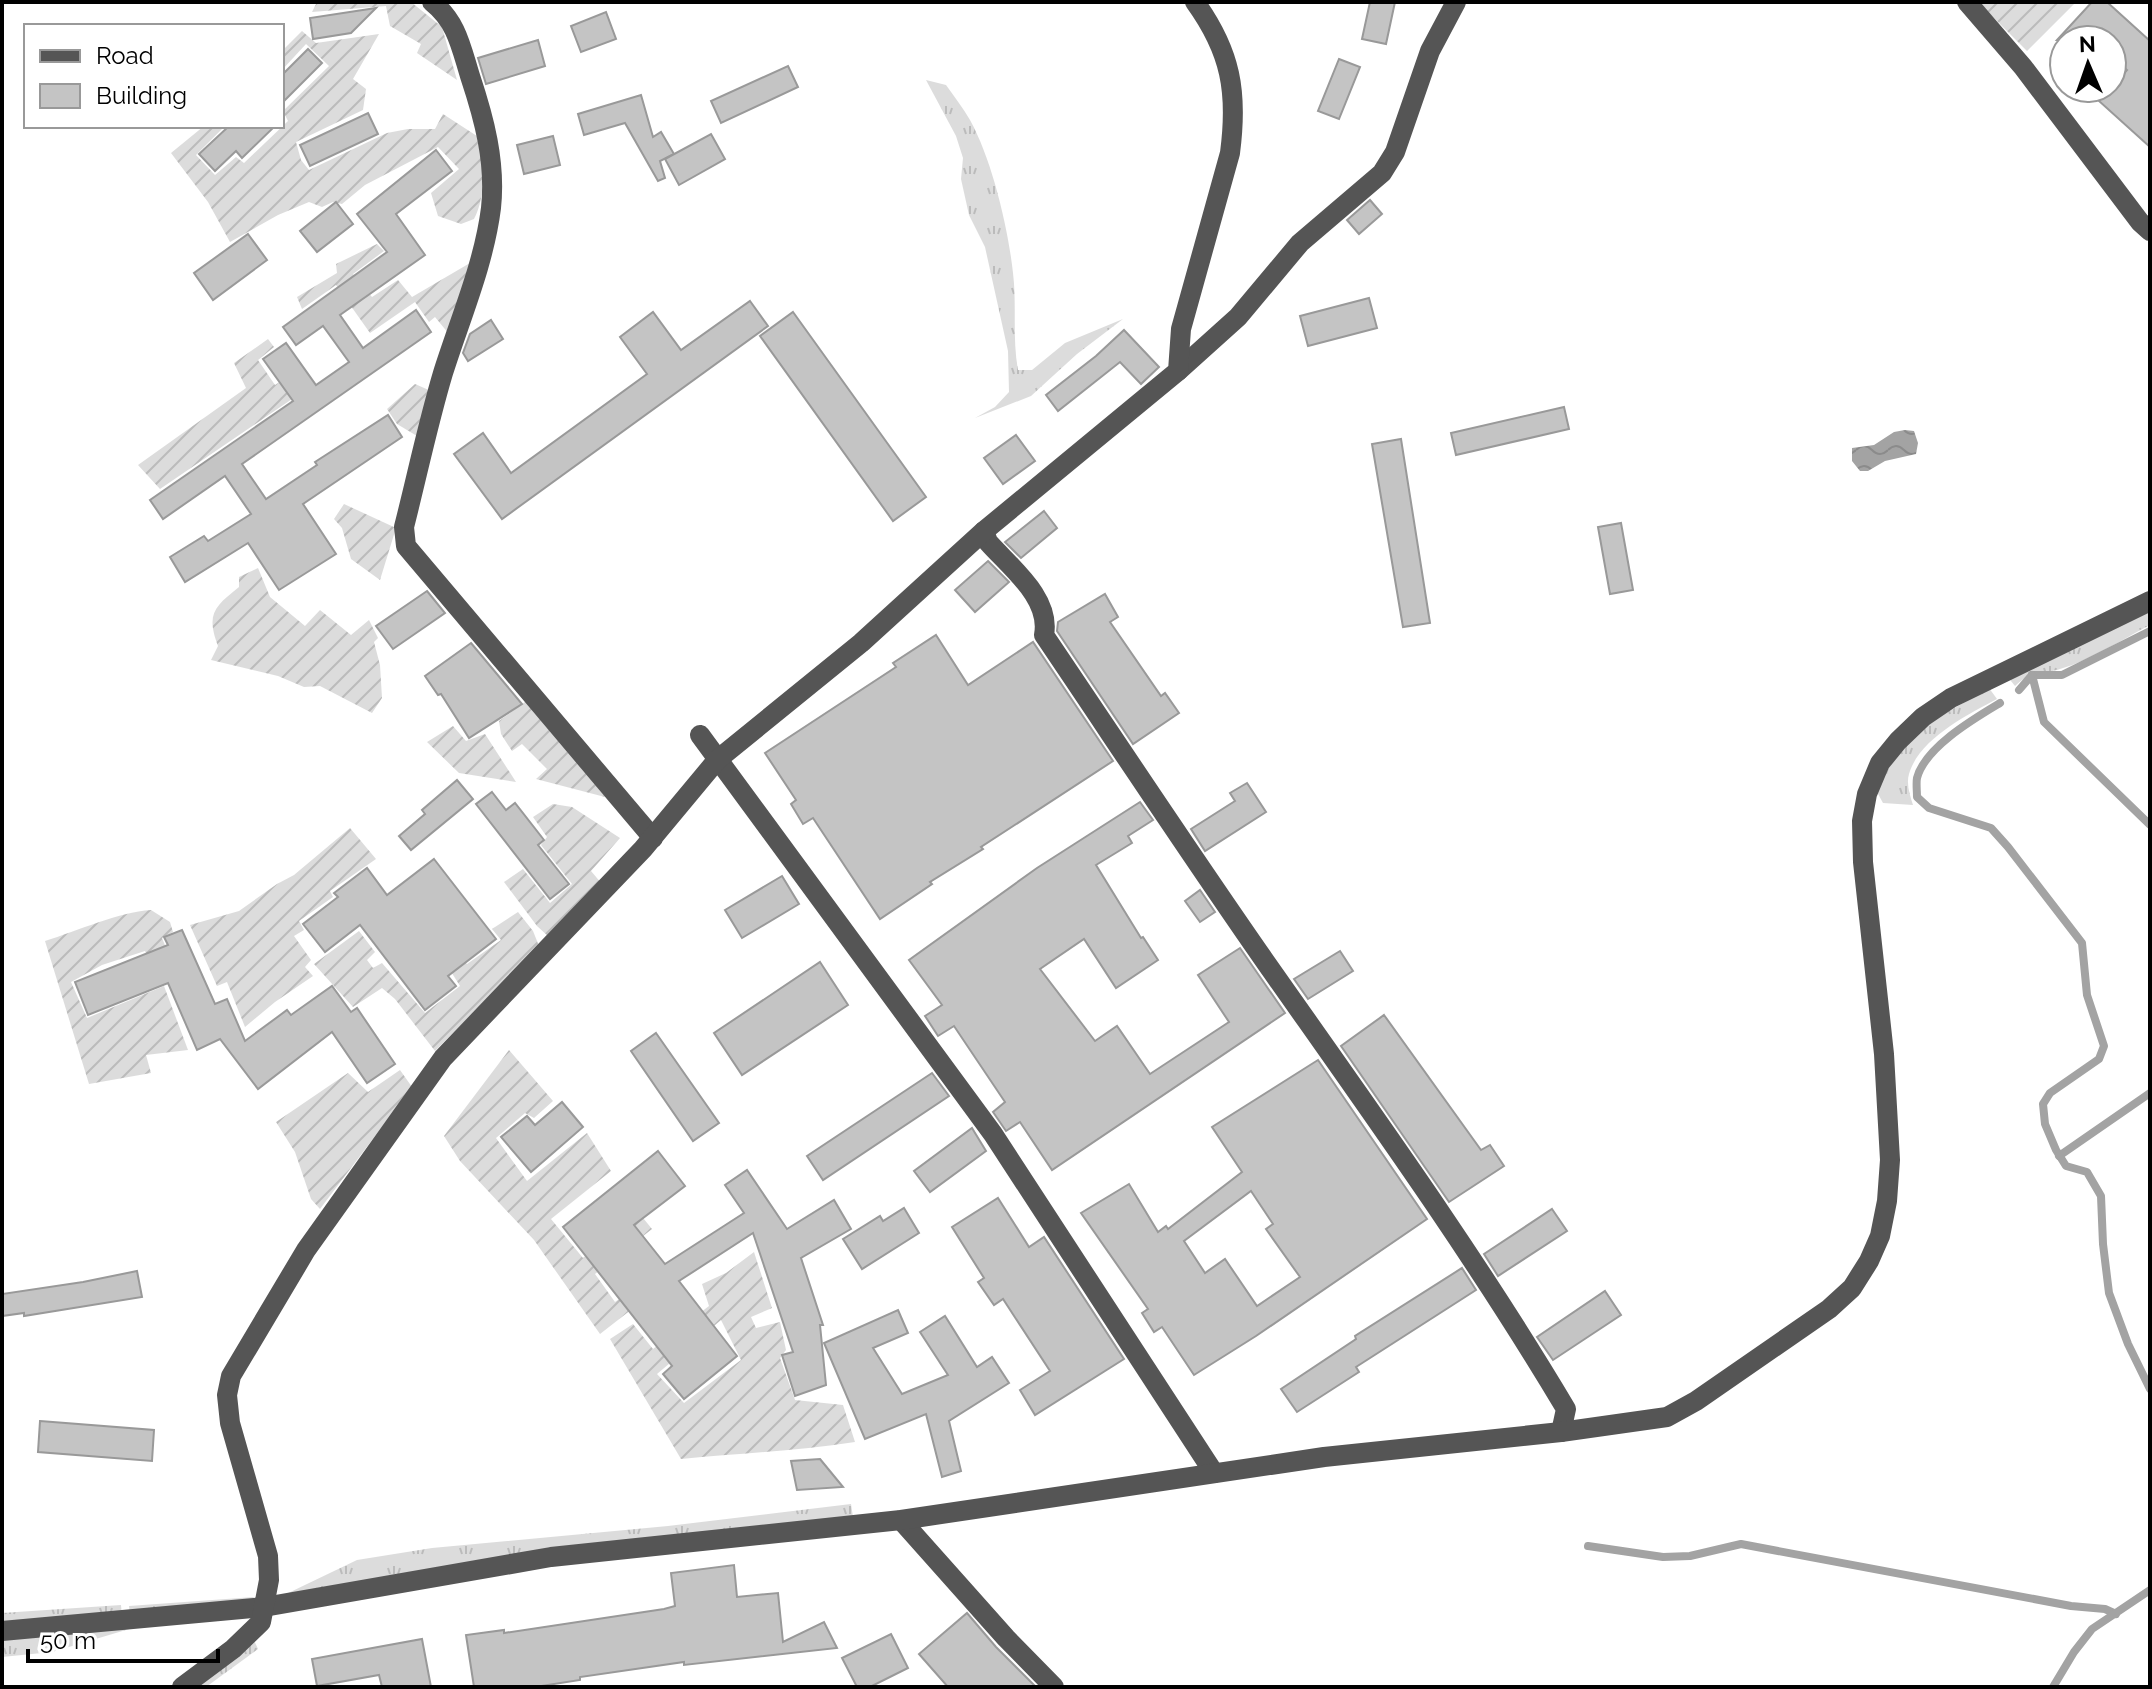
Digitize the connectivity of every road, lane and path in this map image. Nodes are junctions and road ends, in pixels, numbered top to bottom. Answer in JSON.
{"nodes":[{"id":1,"x":432,"y":2,"type":"edge"},
{"id":2,"x":1195,"y":2,"type":"edge"},
{"id":3,"x":1456,"y":2,"type":"edge"},
{"id":4,"x":1967,"y":2,"type":"edge"},
{"id":5,"x":2150,"y":231,"type":"edge"},
{"id":6,"x":1178,"y":371,"type":"junction"},
{"id":7,"x":984,"y":531,"type":"junction"},
{"id":8,"x":2150,"y":601,"type":"edge"},
{"id":9,"x":700,"y":735,"type":"dead end"},
{"id":10,"x":717,"y":760,"type":"junction"},
{"id":11,"x":653,"y":838,"type":"junction"},
{"id":12,"x":1561,"y":1432,"type":"junction"},
{"id":13,"x":1214,"y":1473,"type":"junction"},
{"id":14,"x":901,"y":1520,"type":"junction"},
{"id":15,"x":264,"y":1607,"type":"junction"},
{"id":16,"x":2,"y":1631,"type":"edge"},
{"id":17,"x":182,"y":1687,"type":"edge"},
{"id":18,"x":1054,"y":1687,"type":"edge"}],
"edges":[{"from":1,"to":11,"type":"street"},
{"from":2,"to":6,"type":"street"},
{"from":3,"to":6,"type":"street"},
{"from":4,"to":5,"type":"street"},
{"from":6,"to":7,"type":"street"},
{"from":7,"to":10,"type":"street"},
{"from":7,"to":12,"type":"street"},
{"from":8,"to":12,"type":"street"},
{"from":9,"to":10,"type":"street"},
{"from":10,"to":11,"type":"street"},
{"from":10,"to":13,"type":"street"},
{"from":11,"to":15,"type":"street"},
{"from":12,"to":13,"type":"street"},
{"from":13,"to":14,"type":"street"},
{"from":14,"to":15,"type":"street"},
{"from":14,"to":18,"type":"street"},
{"from":15,"to":16,"type":"street"},
{"from":15,"to":17,"type":"street"}]}
